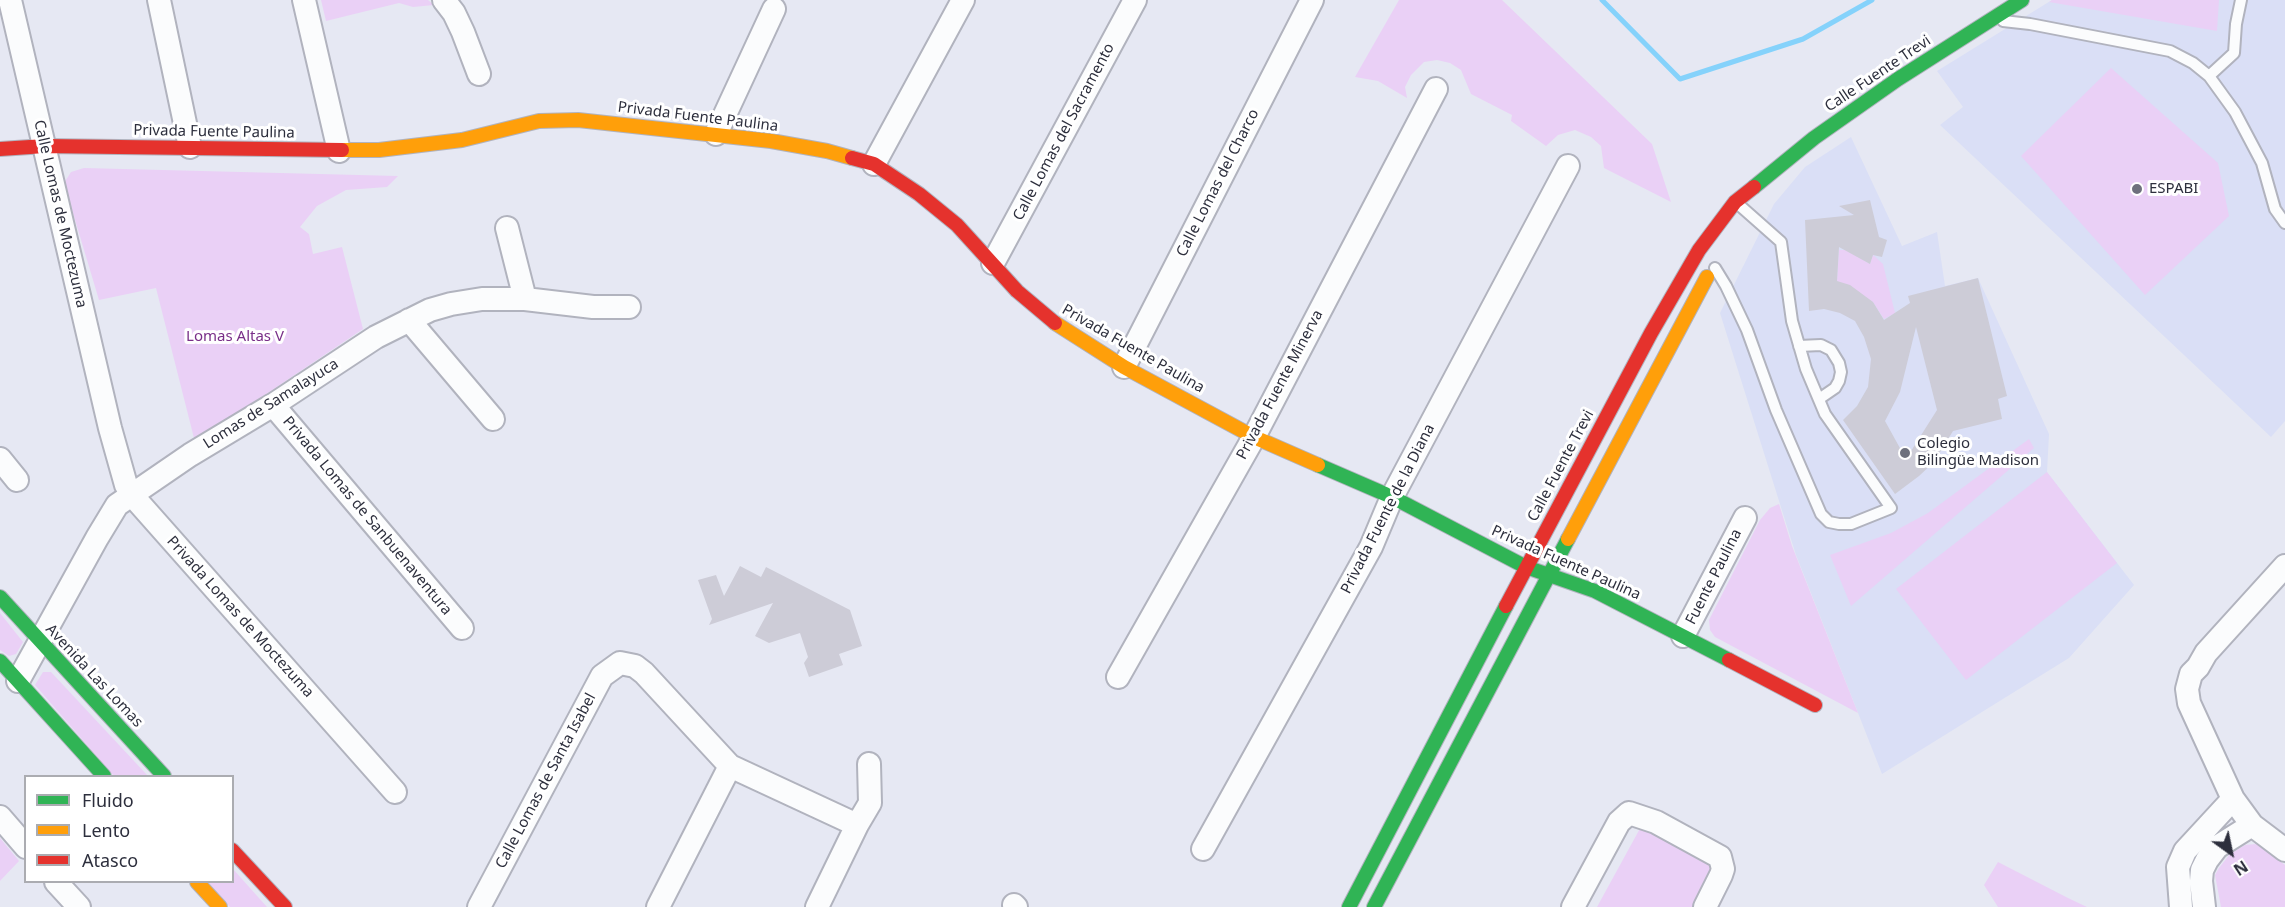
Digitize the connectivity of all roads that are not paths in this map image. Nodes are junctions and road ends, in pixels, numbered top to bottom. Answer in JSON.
{"nodes":[{"id":1,"x":10,"y":0,"type":"edge"},
{"id":2,"x":159,"y":0,"type":"edge"},
{"id":3,"x":304,"y":0,"type":"edge"},
{"id":4,"x":444,"y":0,"type":"edge"},
{"id":5,"x":963,"y":0,"type":"edge"},
{"id":6,"x":1135,"y":0,"type":"edge"},
{"id":7,"x":1312,"y":0,"type":"edge"},
{"id":8,"x":2022,"y":0,"type":"edge"},
{"id":9,"x":2241,"y":0,"type":"edge"},
{"id":10,"x":774,"y":9,"type":"dead end"},
{"id":11,"x":1991,"y":20,"type":"junction"},
{"id":12,"x":479,"y":74,"type":"dead end"},
{"id":13,"x":2210,"y":76,"type":"junction"},
{"id":14,"x":1436,"y":89,"type":"dead end"},
{"id":15,"x":716,"y":134,"type":"junction"},
{"id":16,"x":45,"y":146,"type":"junction"},
{"id":17,"x":190,"y":147,"type":"junction"},
{"id":18,"x":0,"y":149,"type":"edge"},
{"id":19,"x":339,"y":151,"type":"junction"},
{"id":20,"x":874,"y":164,"type":"junction"},
{"id":21,"x":1568,"y":166,"type":"dead end"},
{"id":22,"x":1758,"y":185,"type":"junction"},
{"id":23,"x":1735,"y":202,"type":"junction"},
{"id":24,"x":1746,"y":216,"type":"junction"},
{"id":25,"x":2285,"y":223,"type":"edge"},
{"id":26,"x":507,"y":228,"type":"dead end"},
{"id":27,"x":1699,"y":250,"type":"junction"},
{"id":28,"x":1716,"y":260,"type":"junction"},
{"id":29,"x":993,"y":263,"type":"junction"},
{"id":30,"x":525,"y":299,"type":"junction"},
{"id":31,"x":628,"y":307,"type":"dead end"},
{"id":32,"x":409,"y":320,"type":"junction"},
{"id":33,"x":1799,"y":346,"type":"junction"},
{"id":34,"x":1124,"y":367,"type":"junction"},
{"id":35,"x":1819,"y":399,"type":"junction"},
{"id":36,"x":273,"y":405,"type":"junction"},
{"id":37,"x":493,"y":419,"type":"dead end"},
{"id":38,"x":110,"y":428,"type":"joint"},
{"id":39,"x":1254,"y":437,"type":"junction"},
{"id":40,"x":0,"y":459,"type":"edge"},
{"id":41,"x":17,"y":480,"type":"dead end"},
{"id":42,"x":131,"y":494,"type":"junction"},
{"id":43,"x":1392,"y":497,"type":"junction"},
{"id":44,"x":1745,"y":518,"type":"dead end"},
{"id":45,"x":2285,"y":566,"type":"edge"},
{"id":46,"x":1526,"y":567,"type":"junction"},
{"id":47,"x":1550,"y":576,"type":"junction"},
{"id":48,"x":0,"y":597,"type":"edge"},
{"id":49,"x":462,"y":628,"type":"dead end"},
{"id":50,"x":1683,"y":636,"type":"junction"},
{"id":51,"x":40,"y":642,"type":"junction"},
{"id":52,"x":0,"y":661,"type":"edge"},
{"id":53,"x":1118,"y":677,"type":"dead end"},
{"id":54,"x":18,"y":681,"type":"junction"},
{"id":55,"x":1815,"y":705,"type":"dead end"},
{"id":56,"x":869,"y":764,"type":"dead end"},
{"id":57,"x":730,"y":766,"type":"junction"},
{"id":58,"x":102,"y":775,"type":"edge"},
{"id":59,"x":162,"y":775,"type":"edge"},
{"id":60,"x":395,"y":792,"type":"dead end"},
{"id":61,"x":2233,"y":799,"type":"junction"},
{"id":62,"x":0,"y":817,"type":"edge"},
{"id":63,"x":857,"y":825,"type":"junction"},
{"id":64,"x":2252,"y":825,"type":"junction"},
{"id":65,"x":24,"y":845,"type":"edge"},
{"id":66,"x":1203,"y":849,"type":"dead end"},
{"id":67,"x":2285,"y":850,"type":"edge"},
{"id":68,"x":234,"y":852,"type":"edge"},
{"id":69,"x":57,"y":883,"type":"edge"},
{"id":70,"x":198,"y":883,"type":"edge"},
{"id":71,"x":79,"y":907,"type":"edge"},
{"id":72,"x":220,"y":907,"type":"edge"},
{"id":73,"x":285,"y":907,"type":"edge"},
{"id":74,"x":479,"y":907,"type":"edge"},
{"id":75,"x":658,"y":907,"type":"edge"},
{"id":76,"x":817,"y":907,"type":"edge"},
{"id":77,"x":1349,"y":907,"type":"edge"},
{"id":78,"x":1374,"y":907,"type":"edge"},
{"id":79,"x":1573,"y":907,"type":"edge"},
{"id":80,"x":1705,"y":907,"type":"edge"},
{"id":81,"x":2181,"y":907,"type":"edge"},
{"id":82,"x":2204,"y":907,"type":"edge"}],
"edges":[{"from":1,"to":16,"type":"street","name":"Calle Lomas de Moctezuma"},
{"from":2,"to":17,"type":"street"},
{"from":3,"to":19,"type":"street"},
{"from":4,"to":12,"type":"street"},
{"from":5,"to":20,"type":"street"},
{"from":6,"to":29,"type":"street","name":"Calle Lomas del Sacramento"},
{"from":7,"to":34,"type":"street","name":"Calle Lomas del Charco"},
{"from":8,"to":11,"type":"street","name":"Calle Fuente Trevi"},
{"from":9,"to":13,"type":"lane"},
{"from":10,"to":15,"type":"street"},
{"from":11,"to":13,"type":"lane"},
{"from":11,"to":22,"type":"street","name":"Calle Fuente Trevi"},
{"from":13,"to":25,"type":"lane"},
{"from":14,"to":39,"type":"street","name":"Privada Fuente Minerva"},
{"from":15,"to":19,"type":"street","name":"Privada Fuente Paulina"},
{"from":15,"to":20,"type":"street","name":"Privada Fuente Paulina"},
{"from":16,"to":17,"type":"street","name":"Privada Fuente Paulina"},
{"from":16,"to":18,"type":"street","name":"Privada Fuente Paulina"},
{"from":16,"to":38,"type":"street","name":"Calle Lomas de Moctezuma"},
{"from":17,"to":19,"type":"street","name":"Privada Fuente Paulina"},
{"from":20,"to":29,"type":"street","name":"Privada Fuente Paulina"},
{"from":21,"to":43,"type":"street","name":"Privada Fuente de la Diana"},
{"from":22,"to":23,"type":"street","name":"Calle Fuente Trevi"},
{"from":22,"to":24,"type":"street"},
{"from":23,"to":24,"type":"lane"},
{"from":23,"to":27,"type":"street","name":"Calle Fuente Trevi"},
{"from":24,"to":33,"type":"lane"},
{"from":26,"to":30,"type":"street"},
{"from":27,"to":28,"type":"lane"},
{"from":27,"to":46,"type":"street","name":"Calle Fuente Trevi"},
{"from":28,"to":35,"type":"lane"},
{"from":28,"to":47,"type":"street"},
{"from":29,"to":34,"type":"street","name":"Privada Fuente Paulina"},
{"from":30,"to":31,"type":"street","name":"Lomas de Samalayuca"},
{"from":30,"to":32,"type":"street","name":"Lomas de Samalayuca"},
{"from":32,"to":36,"type":"street","name":"Lomas de Samalayuca"},
{"from":32,"to":37,"type":"street"},
{"from":33,"to":35,"type":"lane"},
{"from":33,"to":35,"type":"lane"},
{"from":34,"to":39,"type":"street","name":"Privada Fuente Paulina"},
{"from":36,"to":42,"type":"street","name":"Lomas de Samalayuca"},
{"from":36,"to":49,"type":"street","name":"Privada Lomas de Sanbuenaventura"},
{"from":38,"to":42,"type":"street","name":"Privada Lomas de Moctezuma"},
{"from":39,"to":43,"type":"street","name":"Privada Fuente Paulina"},
{"from":39,"to":53,"type":"street","name":"Privada Fuente Minerva"},
{"from":40,"to":41,"type":"street"},
{"from":42,"to":51,"type":"street","name":"Lomas de Samalayuca"},
{"from":42,"to":60,"type":"street","name":"Privada Lomas de Moctezuma"},
{"from":43,"to":46,"type":"street","name":"Privada Fuente Paulina"},
{"from":43,"to":66,"type":"street","name":"Privada Fuente de la Diana"},
{"from":44,"to":50,"type":"street","name":"Fuente Paulina"},
{"from":45,"to":61,"type":"street"},
{"from":46,"to":47,"type":"street","name":"Privada Fuente Paulina"},
{"from":46,"to":77,"type":"street","name":"Calle Fuente Trevi"},
{"from":47,"to":50,"type":"street","name":"Privada Fuente Paulina"},
{"from":47,"to":78,"type":"street"},
{"from":48,"to":51,"type":"street","name":"Avenida Las Lomas"},
{"from":50,"to":55,"type":"street","name":"Privada Fuente Paulina"},
{"from":51,"to":54,"type":"street","name":"Lomas de Samalayuca"},
{"from":51,"to":59,"type":"street","name":"Avenida Las Lomas"},
{"from":52,"to":54,"type":"street"},
{"from":54,"to":58,"type":"street"},
{"from":56,"to":63,"type":"street"},
{"from":57,"to":63,"type":"street"},
{"from":57,"to":74,"type":"street","name":"Calle Lomas de Santa Isabel"},
{"from":57,"to":75,"type":"street"},
{"from":61,"to":64,"type":"street"},
{"from":61,"to":81,"type":"street"},
{"from":62,"to":65,"type":"street"},
{"from":63,"to":76,"type":"street"},
{"from":64,"to":67,"type":"street"},
{"from":64,"to":82,"type":"street"},
{"from":68,"to":73,"type":"street"},
{"from":69,"to":71,"type":"street"},
{"from":70,"to":72,"type":"street"},
{"from":79,"to":80,"type":"street"}]}
